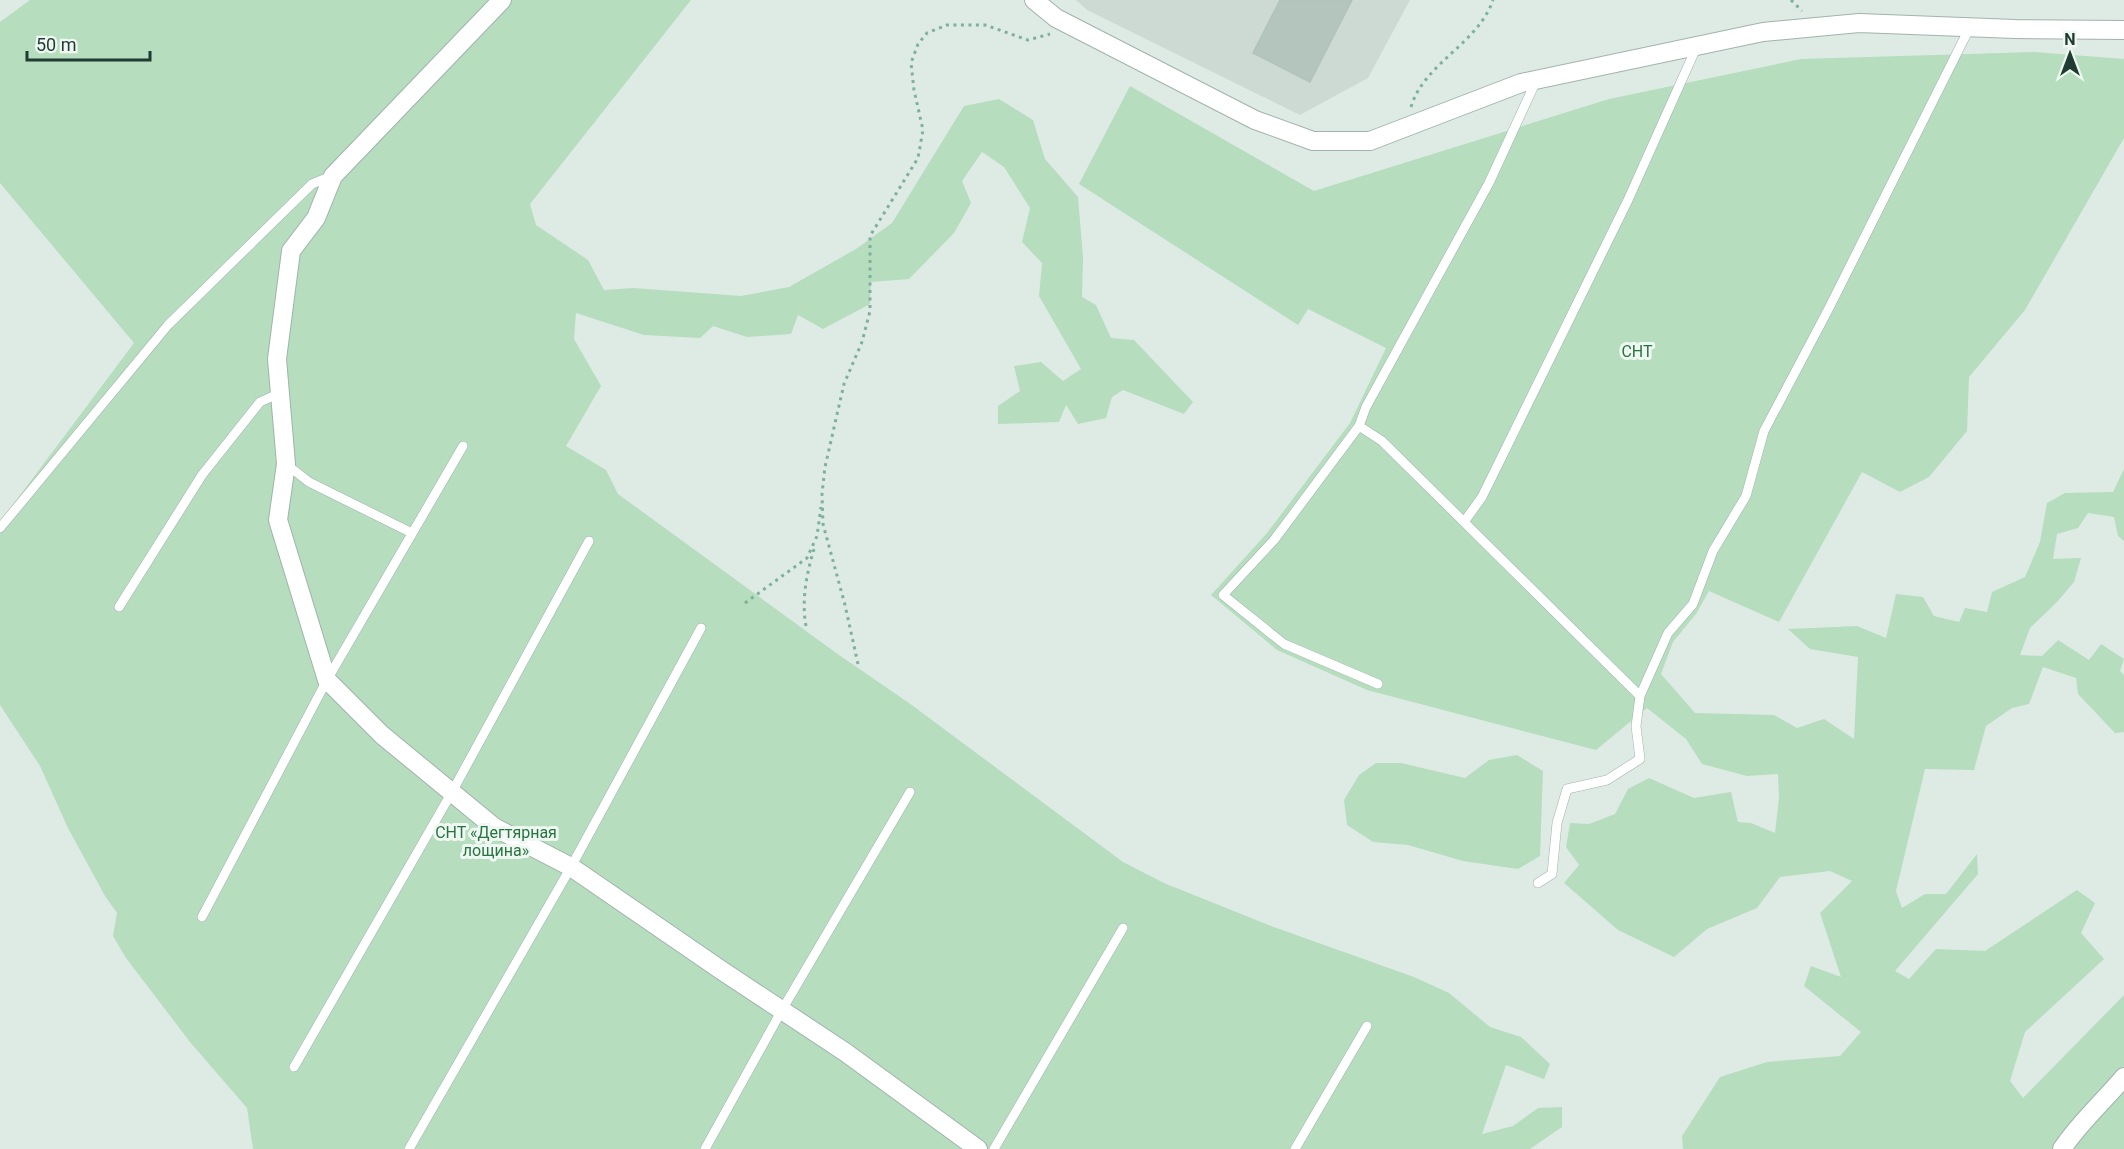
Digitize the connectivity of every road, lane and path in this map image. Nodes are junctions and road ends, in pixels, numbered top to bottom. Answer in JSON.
{"nodes":[{"id":1,"x":502,"y":0,"type":"edge"},
{"id":2,"x":1034,"y":0,"type":"edge"},
{"id":3,"x":1493,"y":0,"type":"edge"},
{"id":4,"x":1970,"y":27,"type":"junction"},
{"id":5,"x":1076,"y":28,"type":"junction"},
{"id":6,"x":2124,"y":30,"type":"edge"},
{"id":7,"x":1697,"y":46,"type":"junction"},
{"id":8,"x":1536,"y":80,"type":"junction"},
{"id":9,"x":1408,"y":126,"type":"junction"},
{"id":10,"x":333,"y":176,"type":"junction"},
{"id":11,"x":280,"y":393,"type":"junction"},
{"id":12,"x":1359,"y":426,"type":"junction"},
{"id":13,"x":463,"y":446,"type":"dead end"},
{"id":14,"x":286,"y":464,"type":"junction"},
{"id":15,"x":822,"y":494,"type":"junction"},
{"id":16,"x":1464,"y":522,"type":"junction"},
{"id":17,"x":0,"y":528,"type":"edge"},
{"id":18,"x":412,"y":533,"type":"junction"},
{"id":19,"x":817,"y":536,"type":"junction"},
{"id":20,"x":589,"y":541,"type":"dead end"},
{"id":21,"x":745,"y":603,"type":"dead end"},
{"id":22,"x":118,"y":607,"type":"dead end"},
{"id":23,"x":806,"y":626,"type":"dead end"},
{"id":24,"x":701,"y":628,"type":"dead end"},
{"id":25,"x":858,"y":664,"type":"dead end"},
{"id":26,"x":327,"y":680,"type":"junction"},
{"id":27,"x":1378,"y":684,"type":"dead end"},
{"id":28,"x":1640,"y":696,"type":"junction"},
{"id":29,"x":452,"y":792,"type":"junction"},
{"id":30,"x":910,"y":792,"type":"dead end"},
{"id":31,"x":571,"y":867,"type":"junction"},
{"id":32,"x":1538,"y":883,"type":"dead end"},
{"id":33,"x":202,"y":917,"type":"dead end"},
{"id":34,"x":1123,"y":928,"type":"dead end"},
{"id":35,"x":782,"y":1010,"type":"junction"},
{"id":36,"x":1367,"y":1026,"type":"dead end"},
{"id":37,"x":294,"y":1067,"type":"dead end"},
{"id":38,"x":2124,"y":1077,"type":"edge"},
{"id":39,"x":409,"y":1149,"type":"edge"},
{"id":40,"x":705,"y":1149,"type":"edge"},
{"id":41,"x":978,"y":1149,"type":"edge"},
{"id":42,"x":994,"y":1149,"type":"edge"},
{"id":43,"x":1296,"y":1149,"type":"edge"},
{"id":44,"x":2062,"y":1149,"type":"edge"}],
"edges":[{"from":1,"to":10,"type":"street"},
{"from":2,"to":5,"type":"street"},
{"from":3,"to":9,"type":"path"},
{"from":4,"to":6,"type":"street"},
{"from":4,"to":7,"type":"street"},
{"from":4,"to":28,"type":"lane"},
{"from":5,"to":9,"type":"street"},
{"from":5,"to":15,"type":"path"},
{"from":7,"to":8,"type":"street"},
{"from":7,"to":16,"type":"lane"},
{"from":8,"to":9,"type":"street"},
{"from":8,"to":12,"type":"lane"},
{"from":10,"to":11,"type":"street"},
{"from":10,"to":17,"type":"lane"},
{"from":11,"to":14,"type":"street"},
{"from":11,"to":22,"type":"lane"},
{"from":12,"to":16,"type":"lane"},
{"from":12,"to":27,"type":"lane"},
{"from":13,"to":18,"type":"lane"},
{"from":14,"to":18,"type":"lane"},
{"from":14,"to":26,"type":"street"},
{"from":15,"to":19,"type":"path"},
{"from":15,"to":25,"type":"path"},
{"from":16,"to":28,"type":"lane"},
{"from":18,"to":26,"type":"lane"},
{"from":19,"to":21,"type":"path"},
{"from":19,"to":23,"type":"path"},
{"from":20,"to":29,"type":"lane"},
{"from":24,"to":31,"type":"lane"},
{"from":26,"to":29,"type":"street"},
{"from":26,"to":33,"type":"lane"},
{"from":28,"to":32,"type":"lane"},
{"from":29,"to":31,"type":"street"},
{"from":29,"to":37,"type":"lane"},
{"from":30,"to":35,"type":"lane"},
{"from":31,"to":35,"type":"street"},
{"from":31,"to":39,"type":"lane"},
{"from":34,"to":42,"type":"lane"},
{"from":35,"to":40,"type":"lane"},
{"from":35,"to":41,"type":"street"},
{"from":36,"to":43,"type":"lane"},
{"from":38,"to":44,"type":"street"}]}
